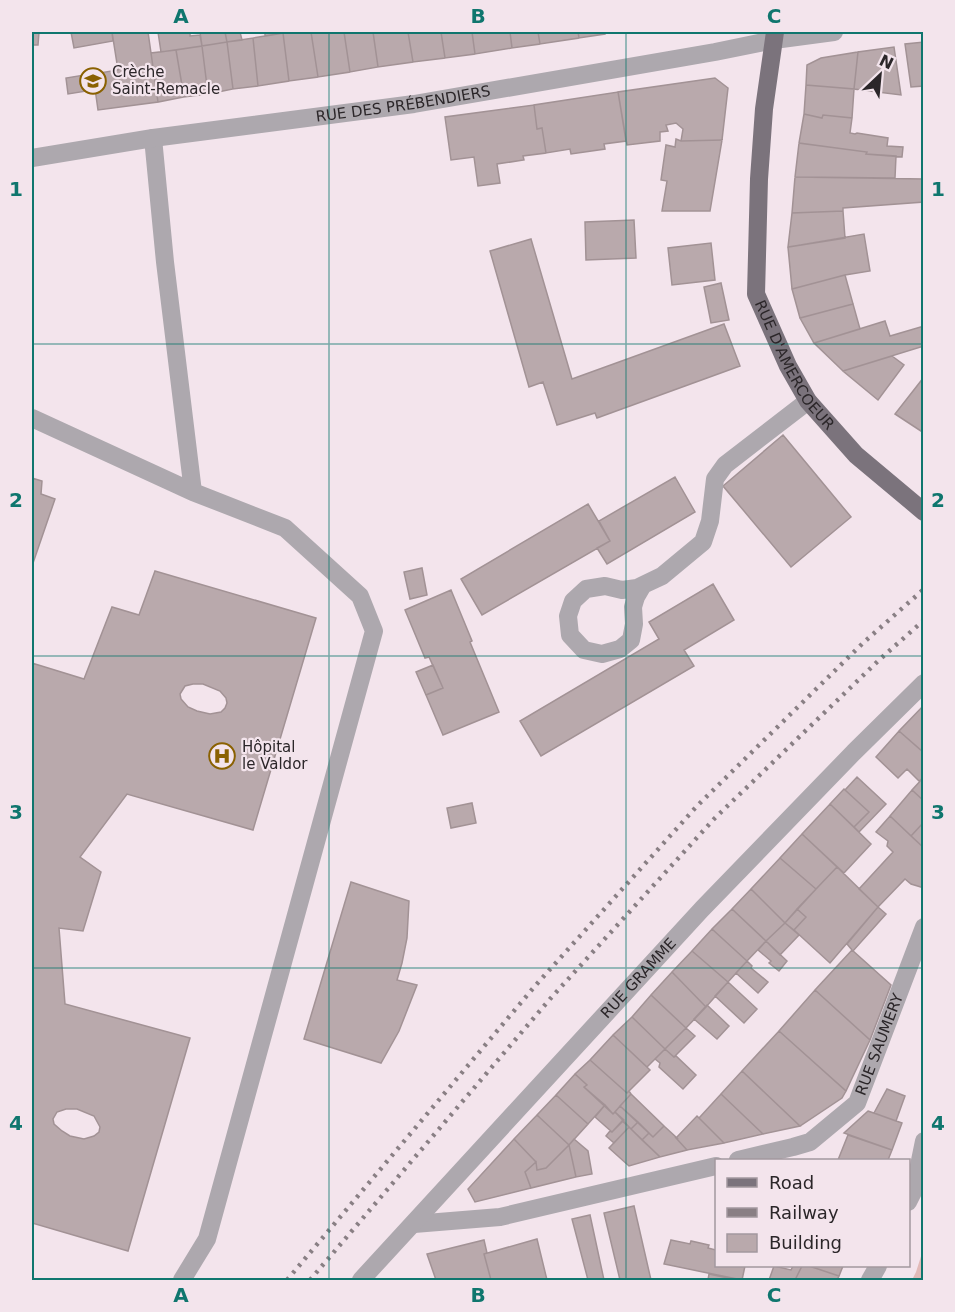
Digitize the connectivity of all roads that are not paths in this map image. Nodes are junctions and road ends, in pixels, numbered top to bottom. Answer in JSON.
{"nodes":[{"id":1,"x":834,"y":32,"type":"edge"},
{"id":2,"x":774,"y":36,"type":"edge"},
{"id":3,"x":153,"y":138,"type":"junction"},
{"id":4,"x":32,"y":158,"type":"edge"},
{"id":5,"x":808,"y":401,"type":"junction"},
{"id":6,"x":32,"y":418,"type":"edge"},
{"id":7,"x":193,"y":492,"type":"junction"},
{"id":8,"x":924,"y":512,"type":"edge"},
{"id":9,"x":643,"y":585,"type":"junction"},
{"id":10,"x":924,"y":683,"type":"edge"},
{"id":11,"x":924,"y":927,"type":"edge"},
{"id":12,"x":924,"y":1141,"type":"edge"},
{"id":13,"x":746,"y":1159,"type":"edge"},
{"id":14,"x":715,"y":1166,"type":"edge"},
{"id":15,"x":910,"y":1200,"type":"edge"},
{"id":16,"x":414,"y":1224,"type":"junction"},
{"id":17,"x":877,"y":1267,"type":"edge"},
{"id":18,"x":182,"y":1281,"type":"edge"},
{"id":19,"x":361,"y":1281,"type":"edge"},
{"id":20,"x":870,"y":1281,"type":"edge"}],
"edges":[{"from":1,"to":2,"type":"street","name":"RUE DES PRÉBENDIERS"},
{"from":2,"to":3,"type":"street","name":"RUE DES PRÉBENDIERS"},
{"from":2,"to":5,"type":"main road","name":"RUE D'AMERCOEUR"},
{"from":3,"to":4,"type":"street","name":"RUE DES PRÉBENDIERS"},
{"from":3,"to":7,"type":"street"},
{"from":5,"to":8,"type":"main road","name":"RUE D'AMERCOEUR"},
{"from":5,"to":9,"type":"street"},
{"from":6,"to":7,"type":"street"},
{"from":7,"to":18,"type":"street"},
{"from":9,"to":9,"type":"street"},
{"from":10,"to":16,"type":"street","name":"RUE GRAMME"},
{"from":11,"to":13,"type":"street","name":"RUE SAUMERY"},
{"from":12,"to":15,"type":"street"},
{"from":14,"to":16,"type":"street"},
{"from":16,"to":19,"type":"street","name":"RUE GRAMME"},
{"from":17,"to":20,"type":"street"}]}
